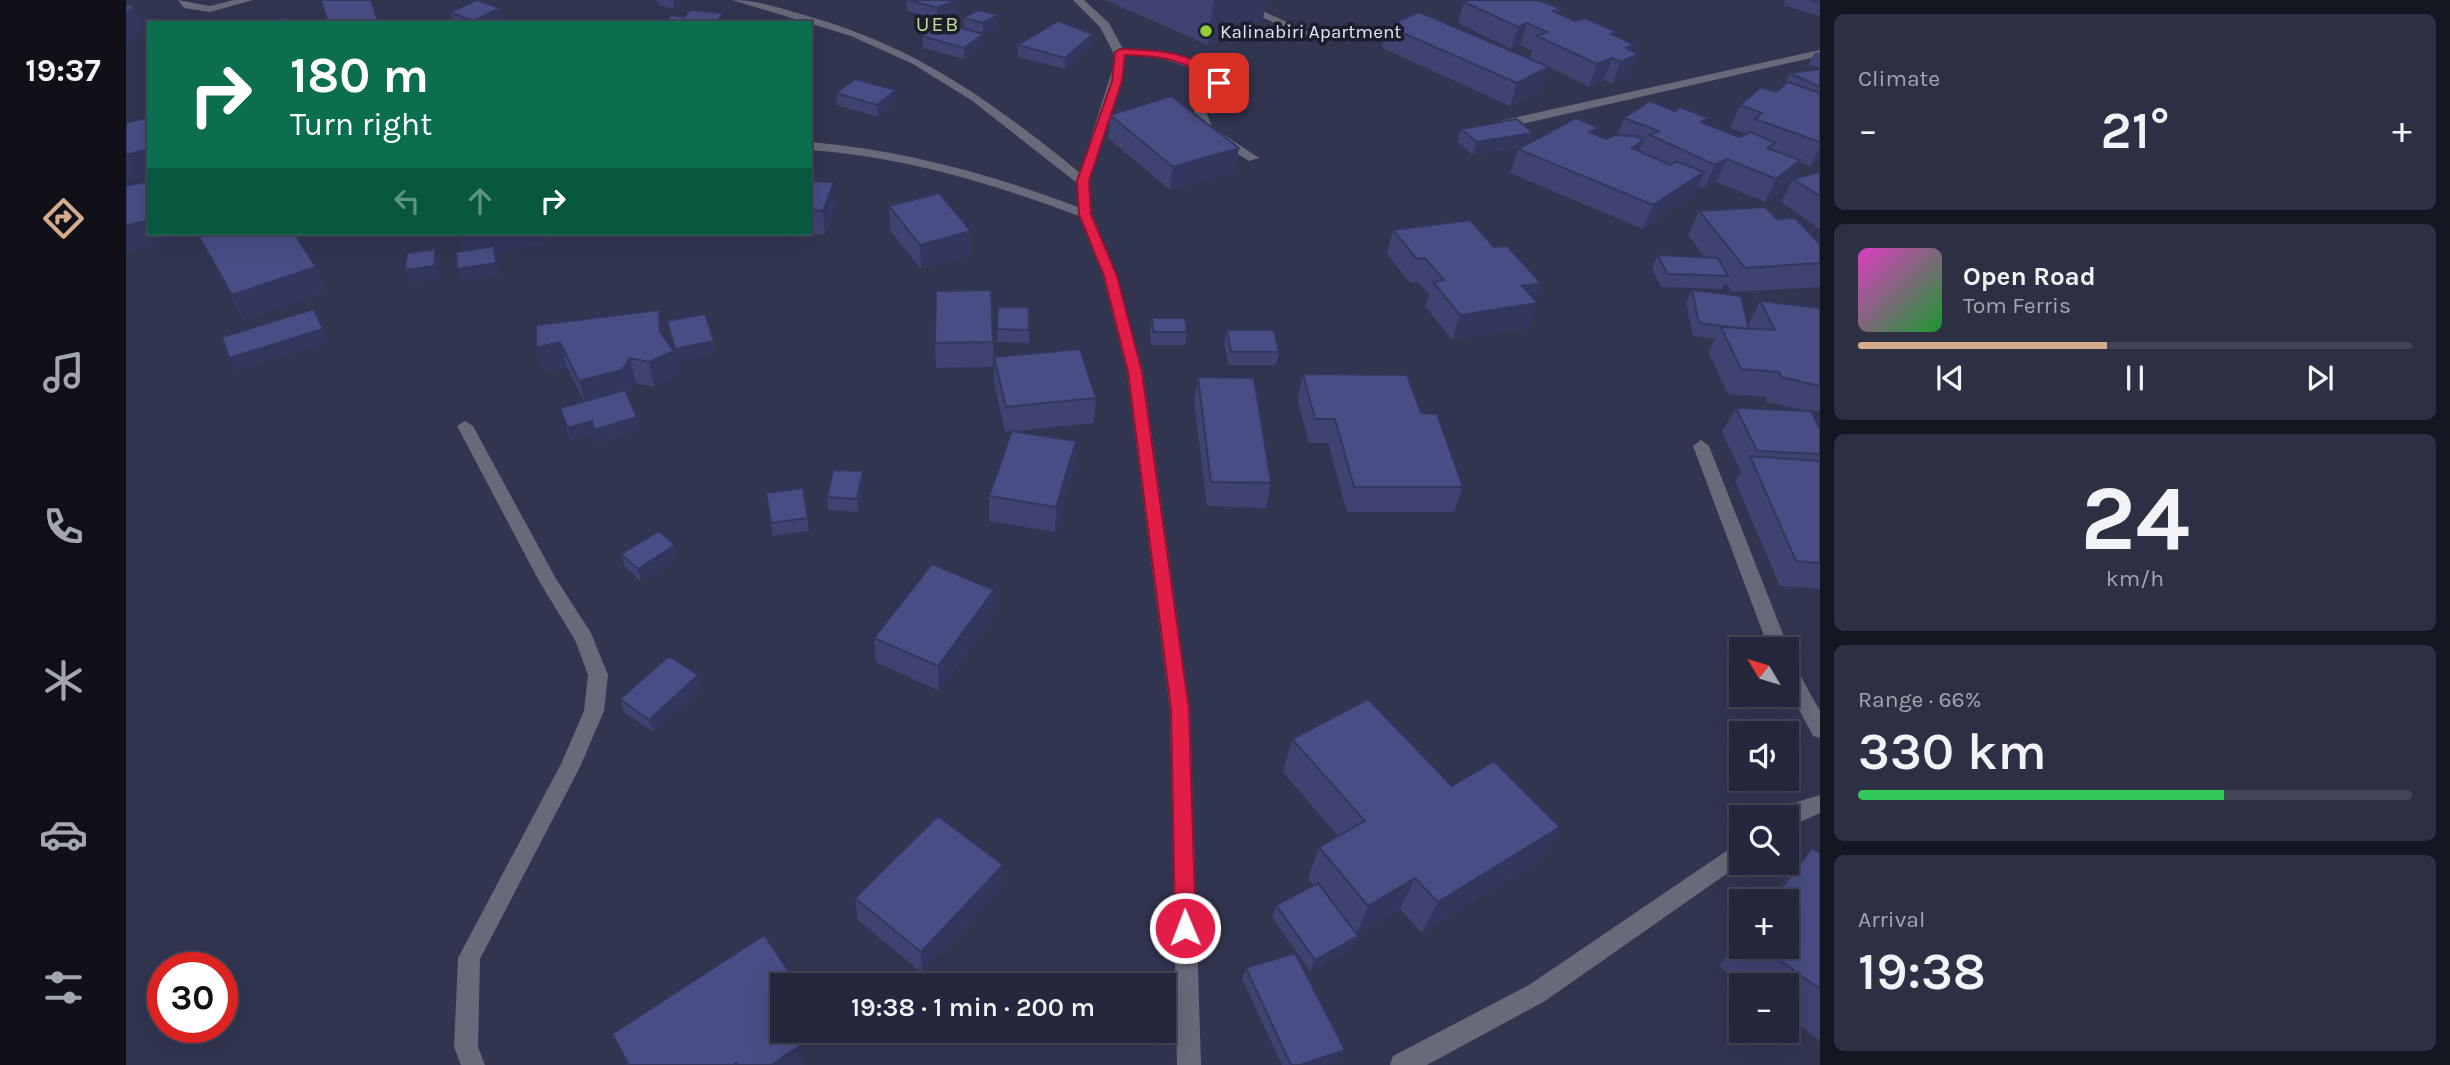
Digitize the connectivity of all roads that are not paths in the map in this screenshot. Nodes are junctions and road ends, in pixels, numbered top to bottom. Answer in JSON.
{"nodes":[{"id":1,"x":183,"y":0,"type":"edge"},
{"id":2,"x":248,"y":0,"type":"edge"},
{"id":3,"x":737,"y":0,"type":"edge"},
{"id":4,"x":1079,"y":0,"type":"edge"},
{"id":5,"x":1230,"y":0,"type":"edge"},
{"id":6,"x":810,"y":21,"type":"edge"},
{"id":7,"x":812,"y":22,"type":"edge"},
{"id":8,"x":1313,"y":37,"type":"dead end"},
{"id":9,"x":1120,"y":52,"type":"junction"},
{"id":10,"x":1820,"y":53,"type":"edge"},
{"id":11,"x":1481,"y":129,"type":"edge"},
{"id":12,"x":812,"y":146,"type":"edge"},
{"id":13,"x":1253,"y":158,"type":"dead end"},
{"id":14,"x":1083,"y":181,"type":"junction"},
{"id":15,"x":1085,"y":214,"type":"junction"},
{"id":16,"x":465,"y":426,"type":"dead end"},
{"id":17,"x":1701,"y":446,"type":"dead end"},
{"id":18,"x":1774,"y":637,"type":"edge"},
{"id":19,"x":1799,"y":691,"type":"edge"},
{"id":20,"x":1820,"y":730,"type":"edge"},
{"id":21,"x":1820,"y":804,"type":"edge"},
{"id":22,"x":1799,"y":811,"type":"edge"},
{"id":23,"x":1729,"y":859,"type":"edge"},
{"id":24,"x":473,"y":1065,"type":"edge"},
{"id":25,"x":1189,"y":1065,"type":"edge"},
{"id":26,"x":1402,"y":1065,"type":"edge"}],
"edges":[{"from":1,"to":2,"type":"street"},
{"from":3,"to":6,"type":"street"},
{"from":4,"to":9,"type":"street"},
{"from":5,"to":8,"type":"street"},
{"from":7,"to":14,"type":"street"},
{"from":9,"to":13,"type":"street"},
{"from":9,"to":14,"type":"street"},
{"from":10,"to":11,"type":"street"},
{"from":12,"to":15,"type":"street"},
{"from":14,"to":15,"type":"street"},
{"from":15,"to":25,"type":"street"},
{"from":16,"to":24,"type":"street"},
{"from":17,"to":18,"type":"street"},
{"from":19,"to":20,"type":"street"},
{"from":21,"to":22,"type":"street"},
{"from":23,"to":26,"type":"street"}]}
